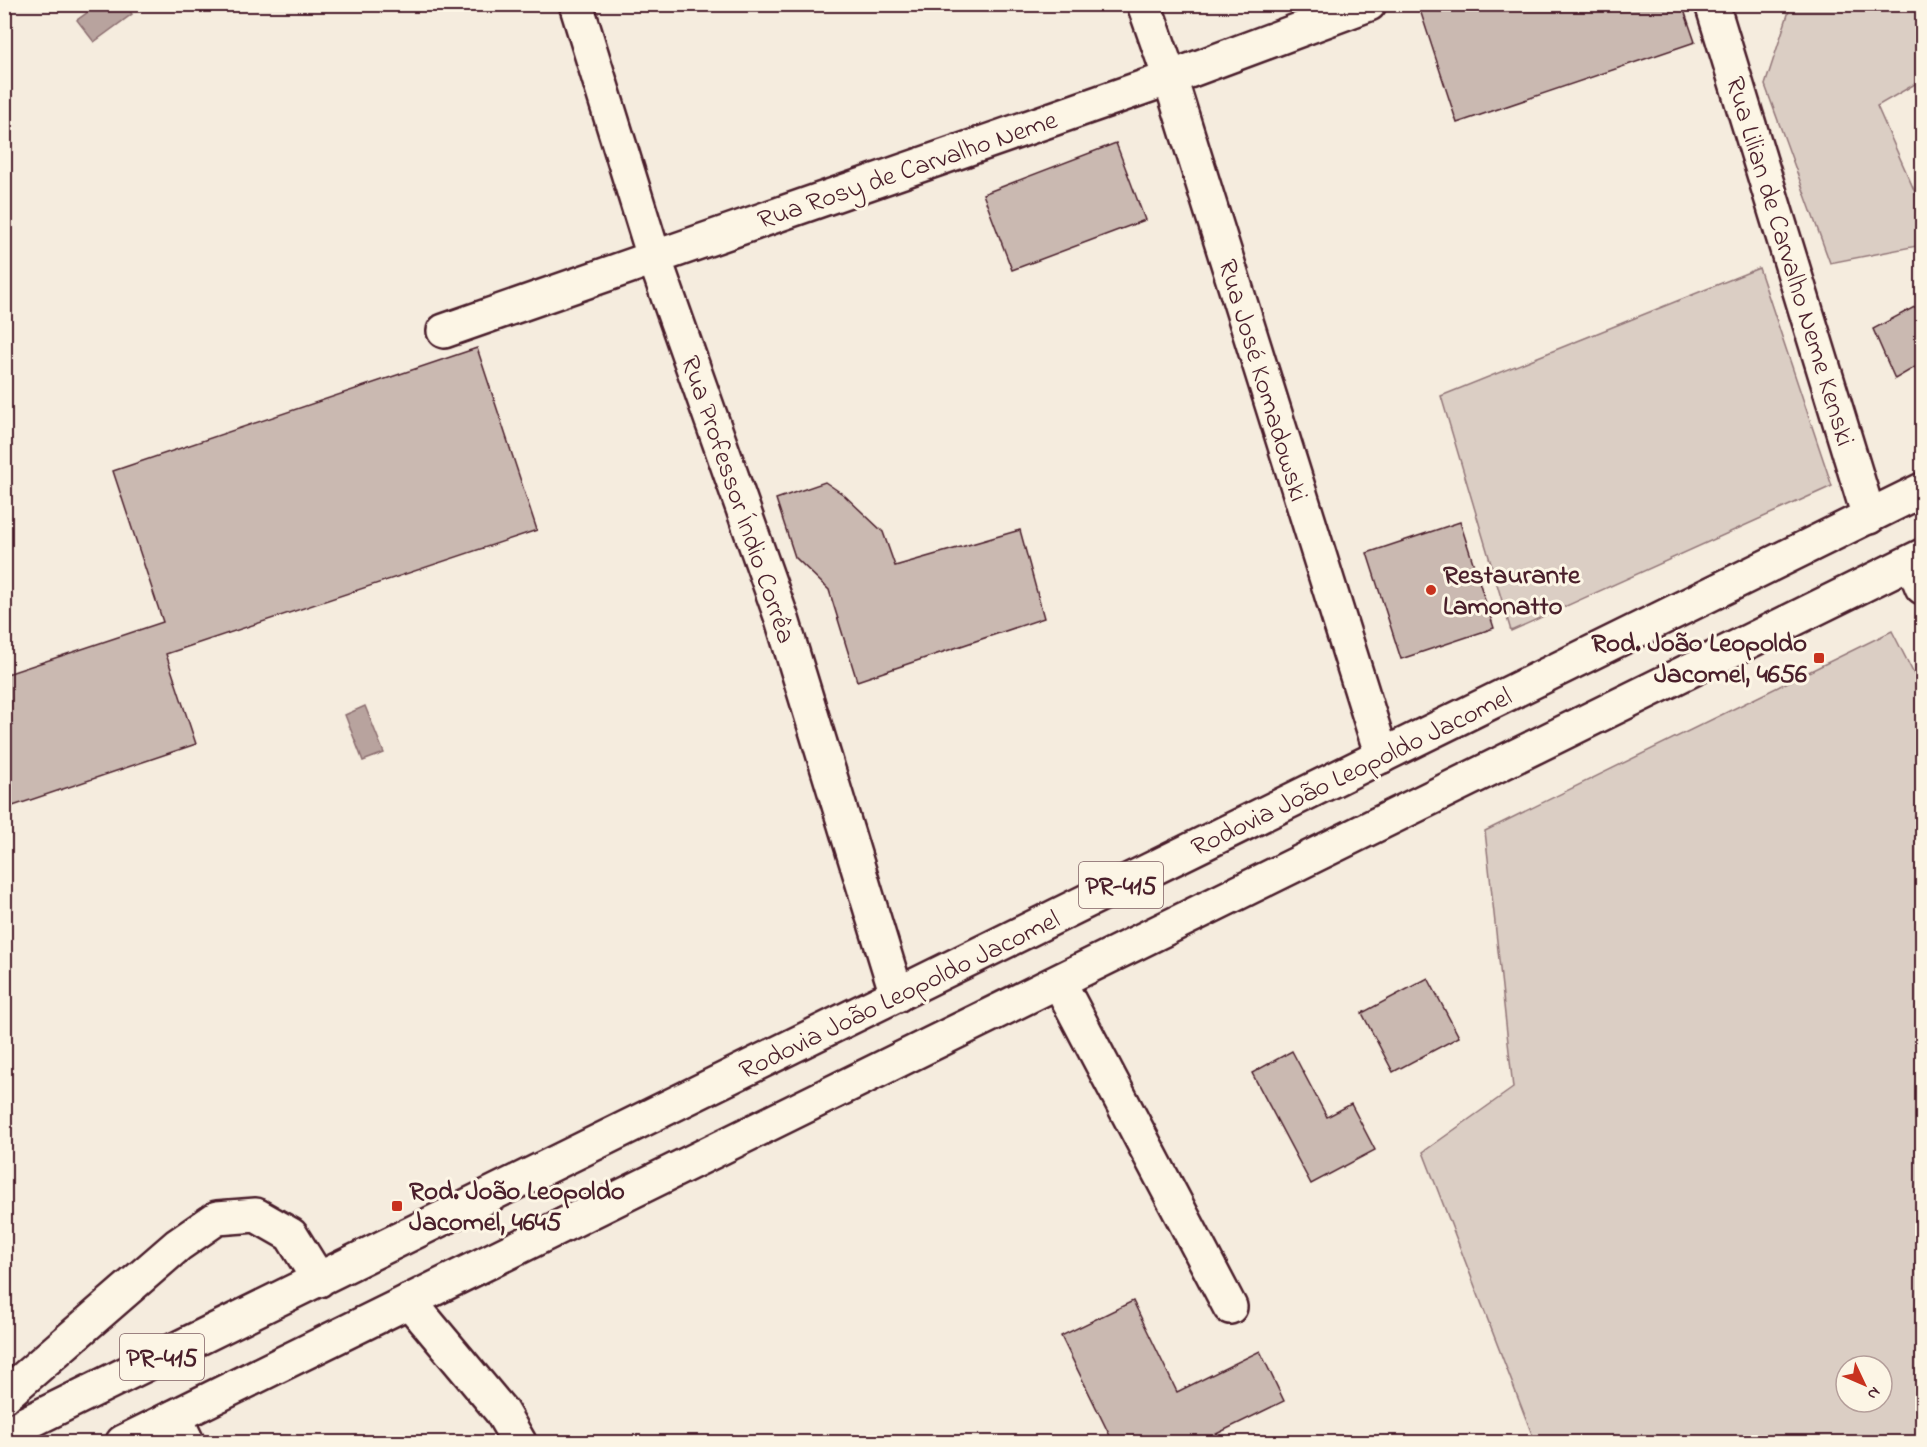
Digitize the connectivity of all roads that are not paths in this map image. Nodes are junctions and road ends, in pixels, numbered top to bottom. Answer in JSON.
{"nodes":[{"id":1,"x":576,"y":4,"type":"edge"},
{"id":2,"x":1144,"y":4,"type":"edge"},
{"id":3,"x":1368,"y":4,"type":"edge"},
{"id":4,"x":1712,"y":4,"type":"edge"},
{"id":5,"x":1170,"y":78,"type":"junction"},
{"id":6,"x":654,"y":257,"type":"junction"},
{"id":7,"x":444,"y":331,"type":"dead end"},
{"id":8,"x":1923,"y":490,"type":"edge"},
{"id":9,"x":1869,"y":517,"type":"junction"},
{"id":10,"x":1919,"y":568,"type":"edge"},
{"id":11,"x":1382,"y":756,"type":"junction"},
{"id":12,"x":1059,"y":982,"type":"junction"},
{"id":13,"x":897,"y":995,"type":"junction"},
{"id":14,"x":319,"y":1280,"type":"junction"},
{"id":15,"x":409,"y":1301,"type":"junction"},
{"id":16,"x":1230,"y":1307,"type":"dead end"},
{"id":17,"x":4,"y":1396,"type":"edge"},
{"id":18,"x":181,"y":1430,"type":"edge"},
{"id":19,"x":4,"y":1434,"type":"edge"},
{"id":20,"x":123,"y":1443,"type":"edge"},
{"id":21,"x":519,"y":1443,"type":"edge"}],
"edges":[{"from":1,"to":6,"type":"main road","name":"Rua Professor Índio Corrêa"},
{"from":2,"to":5,"type":"main road","name":"Rua José Komadowski"},
{"from":3,"to":5,"type":"main road","name":"Rua Rosy de Carvalho Neme"},
{"from":4,"to":9,"type":"main road","name":"Rua Lilian de Carvalho Neme Kenski"},
{"from":5,"to":6,"type":"main road","name":"Rua Rosy de Carvalho Neme"},
{"from":5,"to":11,"type":"main road","name":"Rua José Komadowski"},
{"from":6,"to":7,"type":"main road","name":"Rua Rosy de Carvalho Neme"},
{"from":6,"to":13,"type":"main road","name":"Rua Professor Índio Corrêa"},
{"from":8,"to":9,"type":"main road","name":"Rodovia João Leopoldo Jacomel","number":"PR-415"},
{"from":9,"to":11,"type":"main road","name":"Rodovia João Leopoldo Jacomel","number":"PR-415"},
{"from":10,"to":12,"type":"main road","number":"PR-415"},
{"from":11,"to":13,"type":"main road","name":"Rodovia João Leopoldo Jacomel","number":"PR-415"},
{"from":12,"to":15,"type":"main road","number":"PR-415"},
{"from":12,"to":16,"type":"main road"},
{"from":13,"to":14,"type":"main road","name":"Rodovia João Leopoldo Jacomel","number":"PR-415"},
{"from":14,"to":17,"type":"main road"},
{"from":14,"to":19,"type":"main road","name":"Rodovia João Leopoldo Jacomel","number":"PR-415"},
{"from":15,"to":18,"type":"main road","number":"PR-415"},
{"from":15,"to":21,"type":"main road"},
{"from":18,"to":20,"type":"main road","number":"PR-415"}]}
